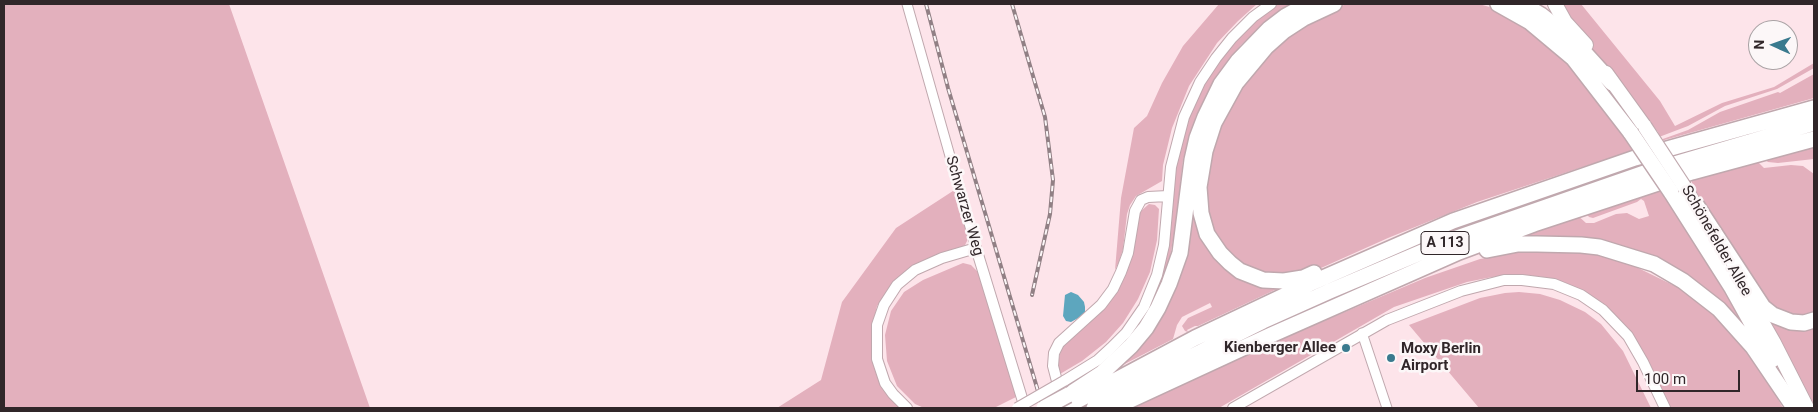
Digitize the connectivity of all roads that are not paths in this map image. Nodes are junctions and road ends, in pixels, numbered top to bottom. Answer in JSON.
{"nodes":[{"id":1,"x":907,"y":4,"type":"edge"},
{"id":2,"x":1271,"y":4,"type":"edge"},
{"id":3,"x":1308,"y":4,"type":"edge"},
{"id":4,"x":1334,"y":4,"type":"edge"},
{"id":5,"x":1498,"y":4,"type":"edge"},
{"id":6,"x":1522,"y":4,"type":"edge"},
{"id":7,"x":1555,"y":4,"type":"edge"},
{"id":8,"x":1612,"y":82,"type":"junction"},
{"id":9,"x":1814,"y":108,"type":"edge"},
{"id":10,"x":1814,"y":123,"type":"edge"},
{"id":11,"x":1638,"y":130,"type":"junction"},
{"id":12,"x":1814,"y":139,"type":"edge"},
{"id":13,"x":1678,"y":190,"type":"junction"},
{"id":14,"x":1168,"y":196,"type":"junction"},
{"id":15,"x":1697,"y":206,"type":"junction"},
{"id":16,"x":1412,"y":238,"type":"junction"},
{"id":17,"x":976,"y":248,"type":"junction"},
{"id":18,"x":1372,"y":291,"type":"junction"},
{"id":19,"x":1814,"y":320,"type":"edge"},
{"id":20,"x":1362,"y":333,"type":"junction"},
{"id":21,"x":1066,"y":399,"type":"edge"},
{"id":22,"x":907,"y":408,"type":"edge"},
{"id":23,"x":1017,"y":408,"type":"edge"},
{"id":24,"x":1025,"y":408,"type":"edge"},
{"id":25,"x":1044,"y":408,"type":"edge"},
{"id":26,"x":1094,"y":408,"type":"edge"},
{"id":27,"x":1113,"y":408,"type":"edge"},
{"id":28,"x":1233,"y":408,"type":"edge"},
{"id":29,"x":1387,"y":408,"type":"edge"},
{"id":30,"x":1665,"y":408,"type":"edge"},
{"id":31,"x":1798,"y":408,"type":"edge"}],
"edges":[{"from":1,"to":17,"type":"street","name":"Schwarzer Weg"},
{"from":2,"to":14,"type":"street"},
{"from":3,"to":21,"type":"highway"},
{"from":4,"to":16,"type":"highway"},
{"from":5,"to":11,"type":"highway"},
{"from":6,"to":8,"type":"highway"},
{"from":7,"to":8,"type":"highway"},
{"from":8,"to":11,"type":"highway"},
{"from":9,"to":16,"type":"highway","number":"A 113"},
{"from":10,"to":26,"type":"highway","number":"A 113"},
{"from":11,"to":13,"type":"highway","bridge":true},
{"from":12,"to":18,"type":"highway"},
{"from":13,"to":15,"type":"highway","name":"Schönefelder Allee"},
{"from":13,"to":31,"type":"highway"},
{"from":14,"to":21,"type":"street"},
{"from":14,"to":21,"type":"street"},
{"from":15,"to":19,"type":"highway"},
{"from":15,"to":31,"type":"highway","name":"Schönefelder Allee"},
{"from":16,"to":21,"type":"highway","number":"A 113"},
{"from":17,"to":22,"type":"street"},
{"from":17,"to":24,"type":"street","name":"Schwarzer Weg"},
{"from":18,"to":27,"type":"highway"},
{"from":18,"to":31,"type":"highway"},
{"from":20,"to":28,"type":"street"},
{"from":20,"to":29,"type":"street"},
{"from":20,"to":30,"type":"street"},
{"from":21,"to":23,"type":"street","bridge":true},
{"from":21,"to":25,"type":"highway","bridge":true}]}
